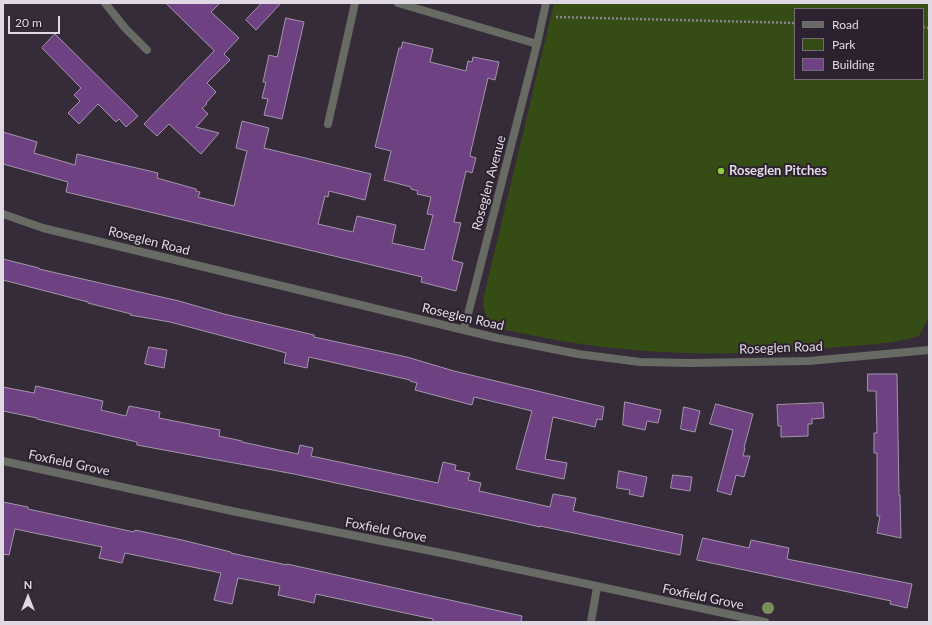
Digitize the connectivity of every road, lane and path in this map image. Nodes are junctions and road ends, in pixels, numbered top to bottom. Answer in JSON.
{"nodes":[{"id":1,"x":105,"y":3,"type":"edge"},
{"id":2,"x":355,"y":3,"type":"edge"},
{"id":3,"x":398,"y":3,"type":"edge"},
{"id":4,"x":546,"y":3,"type":"edge"},
{"id":5,"x":544,"y":16,"type":"junction"},
{"id":6,"x":794,"y":23,"type":"edge"},
{"id":7,"x":537,"y":44,"type":"junction"},
{"id":8,"x":147,"y":50,"type":"dead end"},
{"id":9,"x":328,"y":124,"type":"dead end"},
{"id":10,"x":3,"y":214,"type":"edge"},
{"id":11,"x":464,"y":330,"type":"junction"},
{"id":12,"x":929,"y":350,"type":"edge"},
{"id":13,"x":3,"y":461,"type":"edge"},
{"id":14,"x":597,"y":586,"type":"junction"},
{"id":15,"x":591,"y":622,"type":"edge"},
{"id":16,"x":765,"y":622,"type":"edge"}],
"edges":[{"from":1,"to":8,"type":"street"},
{"from":2,"to":9,"type":"street"},
{"from":3,"to":7,"type":"street"},
{"from":4,"to":5,"type":"street","name":"Roseglen Avenue"},
{"from":5,"to":6,"type":"path"},
{"from":5,"to":7,"type":"street","name":"Roseglen Avenue"},
{"from":7,"to":11,"type":"street","name":"Roseglen Avenue"},
{"from":10,"to":11,"type":"street","name":"Roseglen Road"},
{"from":11,"to":12,"type":"street","name":"Roseglen Road"},
{"from":13,"to":14,"type":"street","name":"Foxfield Grove"},
{"from":14,"to":15,"type":"street"},
{"from":14,"to":16,"type":"street","name":"Foxfield Grove"}]}
